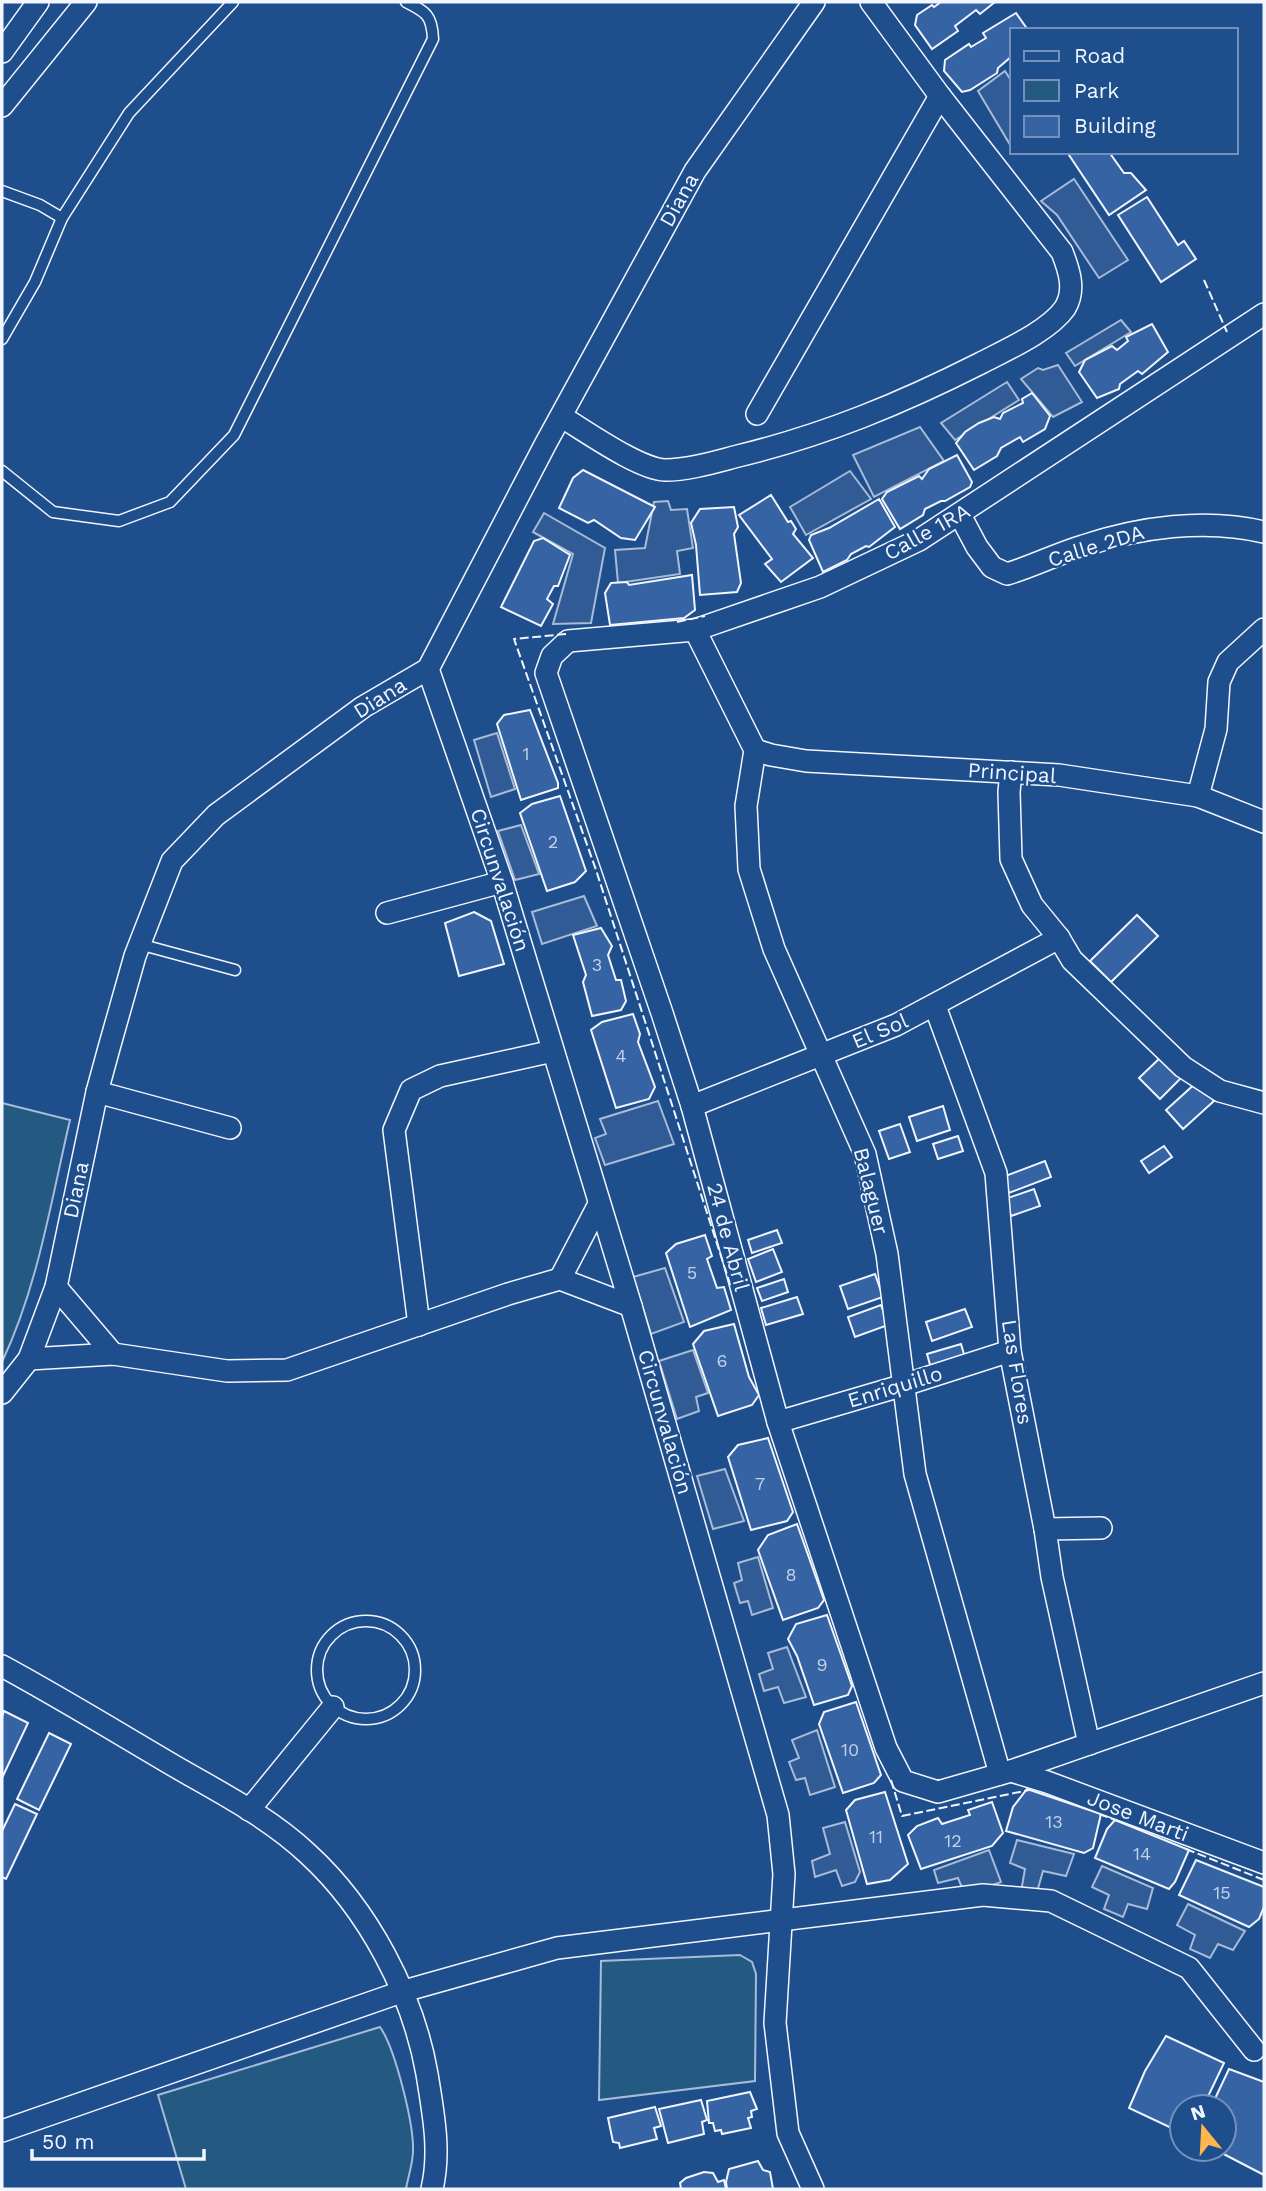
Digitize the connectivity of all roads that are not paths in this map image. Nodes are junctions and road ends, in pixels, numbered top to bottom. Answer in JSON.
{"nodes":[{"id":1,"x":38,"y":2,"type":"edge"},
{"id":2,"x":86,"y":2,"type":"edge"},
{"id":3,"x":233,"y":2,"type":"edge"},
{"id":4,"x":406,"y":2,"type":"edge"},
{"id":5,"x":814,"y":2,"type":"edge"},
{"id":6,"x":871,"y":2,"type":"edge"},
{"id":7,"x":2,"y":52,"type":"edge"},
{"id":8,"x":940,"y":96,"type":"junction"},
{"id":9,"x":2,"y":106,"type":"edge"},
{"id":10,"x":2,"y":191,"type":"edge"},
{"id":11,"x":62,"y":218,"type":"junction"},
{"id":12,"x":1264,"y":314,"type":"edge"},
{"id":13,"x":2,"y":339,"type":"edge"},
{"id":14,"x":757,"y":414,"type":"dead end"},
{"id":15,"x":562,"y":418,"type":"junction"},
{"id":16,"x":2,"y":471,"type":"edge"},
{"id":17,"x":960,"y":515,"type":"junction"},
{"id":18,"x":1264,"y":532,"type":"edge"},
{"id":19,"x":1264,"y":629,"type":"edge"},
{"id":20,"x":695,"y":630,"type":"junction"},
{"id":21,"x":552,"y":656,"type":"joint"},
{"id":22,"x":428,"y":669,"type":"junction"},
{"id":23,"x":755,"y":750,"type":"junction"},
{"id":24,"x":1011,"y":772,"type":"junction"},
{"id":25,"x":1198,"y":796,"type":"junction"},
{"id":26,"x":1264,"y":822,"type":"edge"},
{"id":27,"x":502,"y":882,"type":"junction"},
{"id":28,"x":387,"y":913,"type":"dead end"},
{"id":29,"x":1059,"y":938,"type":"junction"},
{"id":30,"x":139,"y":944,"type":"junction"},
{"id":31,"x":235,"y":970,"type":"dead end"},
{"id":32,"x":935,"y":1006,"type":"junction"},
{"id":33,"x":553,"y":1051,"type":"junction"},
{"id":34,"x":820,"y":1056,"type":"junction"},
{"id":35,"x":97,"y":1092,"type":"junction"},
{"id":36,"x":1264,"y":1103,"type":"edge"},
{"id":37,"x":692,"y":1107,"type":"junction"},
{"id":38,"x":230,"y":1128,"type":"dead end"},
{"id":39,"x":599,"y":1204,"type":"junction"},
{"id":40,"x":559,"y":1279,"type":"junction"},
{"id":41,"x":56,"y":1287,"type":"junction"},
{"id":42,"x":631,"y":1306,"type":"junction"},
{"id":43,"x":419,"y":1325,"type":"junction"},
{"id":44,"x":1010,"y":1351,"type":"junction"},
{"id":45,"x":113,"y":1354,"type":"junction"},
{"id":46,"x":29,"y":1359,"type":"junction"},
{"id":47,"x":904,"y":1385,"type":"junction"},
{"id":48,"x":2,"y":1394,"type":"edge"},
{"id":49,"x":778,"y":1422,"type":"junction"},
{"id":50,"x":1101,"y":1528,"type":"dead end"},
{"id":51,"x":1045,"y":1529,"type":"junction"},
{"id":52,"x":2,"y":1666,"type":"edge"},
{"id":53,"x":1264,"y":1683,"type":"edge"},
{"id":54,"x":333,"y":1707,"type":"junction"},
{"id":55,"x":1089,"y":1744,"type":"junction"},
{"id":56,"x":1005,"y":1773,"type":"junction"},
{"id":57,"x":249,"y":1810,"type":"junction"},
{"id":58,"x":1264,"y":1863,"type":"edge"},
{"id":59,"x":780,"y":1922,"type":"junction"},
{"id":60,"x":404,"y":1992,"type":"junction"},
{"id":61,"x":1254,"y":2050,"type":"dead end"},
{"id":62,"x":2,"y":2131,"type":"edge"},
{"id":63,"x":432,"y":2189,"type":"edge"},
{"id":64,"x":813,"y":2189,"type":"edge"}],
"edges":[{"from":1,"to":7,"type":"street"},
{"from":2,"to":9,"type":"street"},
{"from":3,"to":11,"type":"lane"},
{"from":4,"to":16,"type":"lane"},
{"from":5,"to":15,"type":"street","name":"Diana"},
{"from":6,"to":8,"type":"street"},
{"from":8,"to":14,"type":"street"},
{"from":8,"to":15,"type":"street"},
{"from":10,"to":11,"type":"lane"},
{"from":11,"to":13,"type":"lane"},
{"from":12,"to":17,"type":"street","name":"Calle 1RA"},
{"from":15,"to":22,"type":"street","name":"Diana"},
{"from":17,"to":18,"type":"street","name":"Calle 2DA"},
{"from":17,"to":20,"type":"street","name":"Calle 1RA"},
{"from":19,"to":25,"type":"street"},
{"from":20,"to":21,"type":"street","name":"Calle 1RA"},
{"from":20,"to":23,"type":"street"},
{"from":21,"to":37,"type":"street","name":"24 de Abril"},
{"from":22,"to":27,"type":"street","name":"Circunvalación"},
{"from":22,"to":30,"type":"street","name":"Diana"},
{"from":23,"to":24,"type":"street","name":"Principal"},
{"from":23,"to":34,"type":"street","name":"Balaguer"},
{"from":24,"to":25,"type":"street","name":"Principal"},
{"from":24,"to":29,"type":"street"},
{"from":25,"to":26,"type":"street","name":"Principal"},
{"from":27,"to":28,"type":"street"},
{"from":27,"to":33,"type":"street","name":"Circunvalación"},
{"from":29,"to":32,"type":"street","name":"El Sol"},
{"from":29,"to":36,"type":"street"},
{"from":30,"to":31,"type":"lane"},
{"from":30,"to":35,"type":"street","name":"Diana"},
{"from":32,"to":34,"type":"street","name":"El Sol"},
{"from":32,"to":44,"type":"street","name":"Las Flores"},
{"from":33,"to":39,"type":"street","name":"Circunvalación"},
{"from":33,"to":43,"type":"street"},
{"from":34,"to":37,"type":"street","name":"El Sol"},
{"from":34,"to":47,"type":"street","name":"Balaguer"},
{"from":35,"to":38,"type":"street"},
{"from":35,"to":41,"type":"street","name":"Diana"},
{"from":37,"to":49,"type":"street","name":"24 de Abril"},
{"from":39,"to":40,"type":"street"},
{"from":39,"to":42,"type":"street","name":"Circunvalación"},
{"from":40,"to":42,"type":"street"},
{"from":40,"to":43,"type":"street"},
{"from":41,"to":45,"type":"street"},
{"from":41,"to":46,"type":"street","name":"Diana"},
{"from":42,"to":59,"type":"street","name":"Circunvalación"},
{"from":43,"to":45,"type":"street"},
{"from":44,"to":47,"type":"street","name":"Enriquillo"},
{"from":44,"to":51,"type":"street","name":"Las Flores"},
{"from":45,"to":46,"type":"street"},
{"from":46,"to":48,"type":"street","name":"Diana"},
{"from":47,"to":49,"type":"street","name":"Enriquillo"},
{"from":47,"to":56,"type":"street","name":"Balaguer"},
{"from":49,"to":56,"type":"street","name":"24 de Abril"},
{"from":50,"to":51,"type":"street"},
{"from":51,"to":55,"type":"street","name":"Las Flores"},
{"from":52,"to":57,"type":"street"},
{"from":53,"to":55,"type":"street"},
{"from":54,"to":54,"type":"lane"},
{"from":54,"to":57,"type":"street"},
{"from":55,"to":56,"type":"street"},
{"from":56,"to":58,"type":"street","name":"Jose Marti"},
{"from":57,"to":60,"type":"street"},
{"from":59,"to":60,"type":"street"},
{"from":59,"to":61,"type":"street"},
{"from":59,"to":64,"type":"street","name":"Circunvalación"},
{"from":60,"to":62,"type":"street"},
{"from":60,"to":63,"type":"street"}]}
